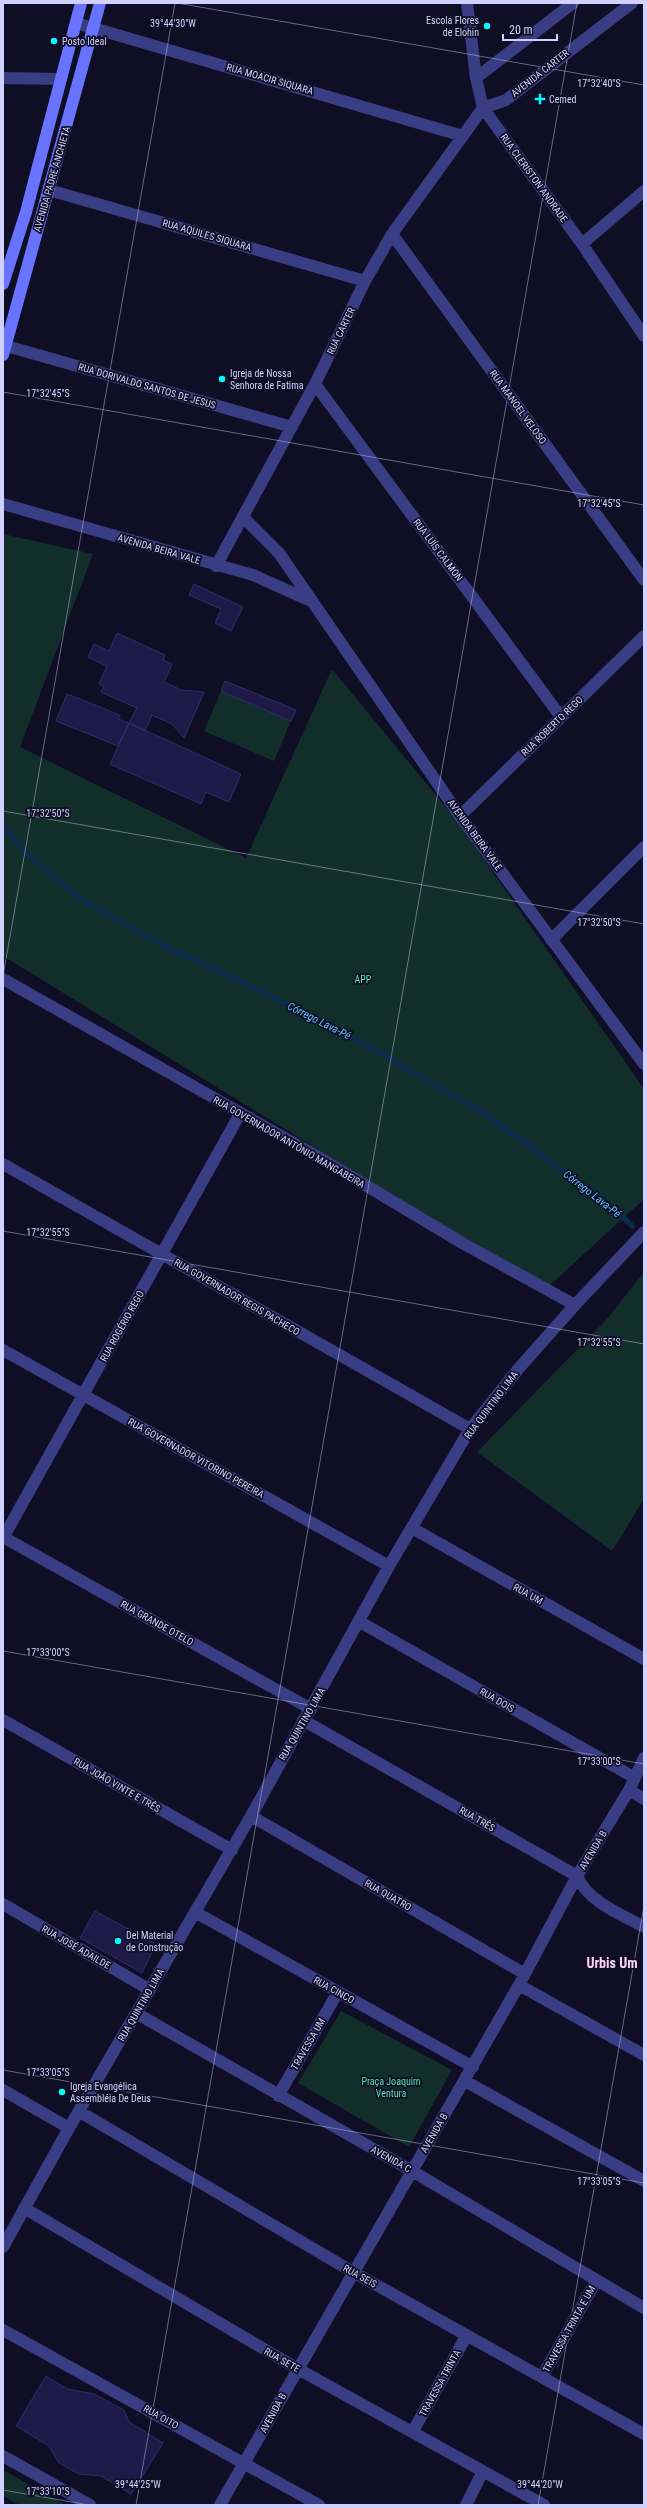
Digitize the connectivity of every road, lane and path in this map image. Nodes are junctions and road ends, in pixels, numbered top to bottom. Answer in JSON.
{"nodes":[{"id":1,"x":81,"y":3,"type":"edge"},
{"id":2,"x":100,"y":3,"type":"edge"},
{"id":3,"x":467,"y":3,"type":"edge"},
{"id":4,"x":572,"y":3,"type":"edge"},
{"id":5,"x":632,"y":3,"type":"edge"},
{"id":6,"x":76,"y":24,"type":"junction"},
{"id":7,"x":94,"y":28,"type":"junction"},
{"id":8,"x":3,"y":78,"type":"edge"},
{"id":9,"x":476,"y":78,"type":"junction"},
{"id":10,"x":61,"y":79,"type":"junction"},
{"id":11,"x":483,"y":108,"type":"junction"},
{"id":12,"x":463,"y":136,"type":"junction"},
{"id":13,"x":48,"y":190,"type":"junction"},
{"id":14,"x":644,"y":191,"type":"edge"},
{"id":15,"x":392,"y":234,"type":"junction"},
{"id":16,"x":582,"y":244,"type":"junction"},
{"id":17,"x":366,"y":281,"type":"junction"},
{"id":18,"x":3,"y":282,"type":"edge"},
{"id":19,"x":644,"y":336,"type":"edge"},
{"id":20,"x":4,"y":348,"type":"edge"},
{"id":21,"x":315,"y":384,"type":"junction"},
{"id":22,"x":292,"y":427,"type":"junction"},
{"id":23,"x":3,"y":504,"type":"edge"},
{"id":24,"x":243,"y":516,"type":"junction"},
{"id":25,"x":216,"y":566,"type":"junction"},
{"id":26,"x":644,"y":580,"type":"edge"},
{"id":27,"x":312,"y":602,"type":"junction"},
{"id":28,"x":644,"y":636,"type":"edge"},
{"id":29,"x":561,"y":717,"type":"junction"},
{"id":30,"x":460,"y":816,"type":"junction"},
{"id":31,"x":644,"y":847,"type":"edge"},
{"id":32,"x":551,"y":940,"type":"junction"},
{"id":33,"x":3,"y":979,"type":"edge"},
{"id":34,"x":644,"y":1064,"type":"edge"},
{"id":35,"x":240,"y":1114,"type":"junction"},
{"id":36,"x":3,"y":1164,"type":"edge"},
{"id":37,"x":644,"y":1232,"type":"edge"},
{"id":38,"x":162,"y":1254,"type":"junction"},
{"id":39,"x":575,"y":1305,"type":"junction"},
{"id":40,"x":3,"y":1350,"type":"edge"},
{"id":41,"x":84,"y":1395,"type":"junction"},
{"id":42,"x":470,"y":1429,"type":"junction"},
{"id":43,"x":412,"y":1528,"type":"junction"},
{"id":44,"x":3,"y":1538,"type":"edge"},
{"id":45,"x":389,"y":1566,"type":"junction"},
{"id":46,"x":360,"y":1622,"type":"junction"},
{"id":47,"x":644,"y":1659,"type":"edge"},
{"id":48,"x":311,"y":1708,"type":"junction"},
{"id":49,"x":3,"y":1720,"type":"edge"},
{"id":50,"x":303,"y":1720,"type":"junction"},
{"id":51,"x":644,"y":1758,"type":"edge"},
{"id":52,"x":635,"y":1778,"type":"junction"},
{"id":53,"x":629,"y":1790,"type":"junction"},
{"id":54,"x":644,"y":1799,"type":"edge"},
{"id":55,"x":252,"y":1816,"type":"junction"},
{"id":56,"x":232,"y":1850,"type":"junction"},
{"id":57,"x":577,"y":1876,"type":"junction"},
{"id":58,"x":3,"y":1904,"type":"edge"},
{"id":59,"x":196,"y":1912,"type":"junction"},
{"id":60,"x":644,"y":1927,"type":"edge"},
{"id":61,"x":525,"y":1974,"type":"junction"},
{"id":62,"x":519,"y":1985,"type":"junction"},
{"id":63,"x":150,"y":1990,"type":"junction"},
{"id":64,"x":338,"y":1992,"type":"junction"},
{"id":65,"x":136,"y":2013,"type":"junction"},
{"id":66,"x":644,"y":2055,"type":"edge"},
{"id":67,"x":472,"y":2067,"type":"junction"},
{"id":68,"x":465,"y":2081,"type":"junction"},
{"id":69,"x":3,"y":2090,"type":"edge"},
{"id":70,"x":278,"y":2096,"type":"junction"},
{"id":71,"x":80,"y":2112,"type":"junction"},
{"id":72,"x":69,"y":2128,"type":"junction"},
{"id":73,"x":412,"y":2171,"type":"junction"},
{"id":74,"x":644,"y":2182,"type":"edge"},
{"id":75,"x":24,"y":2208,"type":"junction"},
{"id":76,"x":3,"y":2247,"type":"edge"},
{"id":77,"x":352,"y":2272,"type":"junction"},
{"id":78,"x":596,"y":2281,"type":"junction"},
{"id":79,"x":644,"y":2308,"type":"edge"},
{"id":80,"x":3,"y":2330,"type":"edge"},
{"id":81,"x":467,"y":2335,"type":"junction"},
{"id":82,"x":298,"y":2369,"type":"junction"},
{"id":83,"x":542,"y":2377,"type":"junction"},
{"id":84,"x":413,"y":2431,"type":"junction"},
{"id":85,"x":644,"y":2434,"type":"edge"},
{"id":86,"x":3,"y":2456,"type":"edge"},
{"id":87,"x":245,"y":2463,"type":"junction"},
{"id":88,"x":483,"y":2471,"type":"junction"},
{"id":89,"x":90,"y":2505,"type":"edge"},
{"id":90,"x":220,"y":2505,"type":"edge"},
{"id":91,"x":319,"y":2505,"type":"edge"},
{"id":92,"x":466,"y":2505,"type":"edge"},
{"id":93,"x":544,"y":2505,"type":"edge"}],
"edges":[{"from":1,"to":6,"type":"street","name":"AVENIDA PADRE ANCHIETA"},
{"from":2,"to":7,"type":"street","name":"AVENIDA PADRE ANCHIETA"},
{"from":3,"to":9,"type":"street","name":"RUA CLERISTON ANDRADE"},
{"from":4,"to":9,"type":"street"},
{"from":5,"to":11,"type":"street","name":"AVENIDA CARTER"},
{"from":6,"to":7,"type":"street","name":"RUA MOACIR SIQUARA"},
{"from":6,"to":10,"type":"street","name":"AVENIDA PADRE ANCHIETA"},
{"from":7,"to":12,"type":"street","name":"RUA MOACIR SIQUARA"},
{"from":7,"to":13,"type":"street","name":"AVENIDA PADRE ANCHIETA"},
{"from":8,"to":10,"type":"street"},
{"from":9,"to":11,"type":"street","name":"RUA CLERISTON ANDRADE"},
{"from":10,"to":18,"type":"street","name":"AVENIDA PADRE ANCHIETA"},
{"from":11,"to":12,"type":"street","name":"RUA CARTER"},
{"from":11,"to":16,"type":"street","name":"RUA CLERISTON ANDRADE"},
{"from":12,"to":15,"type":"street","name":"RUA CARTER"},
{"from":13,"to":17,"type":"street","name":"RUA AQUILES SIQUARA"},
{"from":13,"to":20,"type":"street","name":"AVENIDA PADRE ANCHIETA"},
{"from":14,"to":16,"type":"street"},
{"from":15,"to":17,"type":"street","name":"RUA CARTER"},
{"from":15,"to":26,"type":"street","name":"RUA MANOEL VELOSO"},
{"from":16,"to":19,"type":"street","name":"RUA CLERISTON ANDRADE"},
{"from":17,"to":21,"type":"street","name":"RUA CARTER"},
{"from":20,"to":22,"type":"street","name":"RUA DORIVALDO SANTOS DE JESUS"},
{"from":21,"to":22,"type":"street","name":"RUA CARTER"},
{"from":21,"to":29,"type":"street","name":"RUA LUÍS CALMON"},
{"from":22,"to":24,"type":"street","name":"RUA CARTER"},
{"from":23,"to":25,"type":"street","name":"AVENIDA BEIRA VALE"},
{"from":24,"to":25,"type":"street","name":"RUA CARTER"},
{"from":24,"to":27,"type":"street","name":"AVENIDA BEIRA VALE"},
{"from":25,"to":27,"type":"street","name":"AVENIDA BEIRA VALE"},
{"from":27,"to":30,"type":"street","name":"AVENIDA BEIRA VALE"},
{"from":28,"to":29,"type":"street","name":"RUA ROBERTO REGO"},
{"from":29,"to":30,"type":"street","name":"RUA ROBERTO REGO"},
{"from":30,"to":32,"type":"street","name":"AVENIDA BEIRA VALE"},
{"from":31,"to":32,"type":"street"},
{"from":32,"to":34,"type":"street","name":"AVENIDA BEIRA VALE"},
{"from":33,"to":35,"type":"street","name":"RUA GOVERNADOR ANTÔNIO MANGABEIRA"},
{"from":35,"to":38,"type":"street","name":"RUA ROGÉRIO REGO"},
{"from":35,"to":39,"type":"street","name":"RUA GOVERNADOR ANTÔNIO MANGABEIRA"},
{"from":36,"to":38,"type":"street","name":"RUA GOVERNADOR REGIS PACHECO"},
{"from":37,"to":39,"type":"street","name":"RUA QUINTINO LIMA"},
{"from":38,"to":41,"type":"street","name":"RUA ROGÉRIO REGO"},
{"from":38,"to":42,"type":"street","name":"RUA GOVERNADOR REGIS PACHECO"},
{"from":39,"to":42,"type":"street","name":"RUA QUINTINO LIMA"},
{"from":40,"to":41,"type":"street","name":"RUA GOVERNADOR VITORINO PEREIRA"},
{"from":41,"to":44,"type":"street","name":"RUA ROGÉRIO REGO"},
{"from":41,"to":45,"type":"street","name":"RUA GOVERNADOR VITORINO PEREIRA"},
{"from":42,"to":43,"type":"street","name":"RUA QUINTINO LIMA"},
{"from":43,"to":45,"type":"street","name":"RUA QUINTINO LIMA"},
{"from":43,"to":47,"type":"street","name":"RUA UM"},
{"from":44,"to":48,"type":"street","name":"RUA GRANDE OTELO"},
{"from":45,"to":46,"type":"street","name":"RUA QUINTINO LIMA"},
{"from":46,"to":48,"type":"street","name":"RUA QUINTINO LIMA"},
{"from":46,"to":52,"type":"street","name":"RUA DOIS"},
{"from":48,"to":50,"type":"street","name":"RUA QUINTINO LIMA"},
{"from":49,"to":56,"type":"street","name":"RUA JOÃO VINTE E TRÊS"},
{"from":50,"to":55,"type":"street","name":"RUA QUINTINO LIMA"},
{"from":50,"to":57,"type":"street","name":"RUA TRÊS"},
{"from":51,"to":52,"type":"street","name":"AVENIDA B"},
{"from":52,"to":53,"type":"street","name":"AVENIDA B"},
{"from":53,"to":54,"type":"street"},
{"from":53,"to":57,"type":"street","name":"AVENIDA B"},
{"from":55,"to":56,"type":"street","name":"RUA QUINTINO LIMA"},
{"from":55,"to":61,"type":"street","name":"RUA QUATRO"},
{"from":56,"to":59,"type":"street","name":"RUA QUINTINO LIMA"},
{"from":57,"to":60,"type":"street","name":"RUA TRÊS"},
{"from":57,"to":61,"type":"street","name":"AVENIDA B"},
{"from":58,"to":63,"type":"street","name":"RUA JOSÉ ADAILDE"},
{"from":59,"to":63,"type":"street","name":"RUA QUINTINO LIMA"},
{"from":59,"to":64,"type":"street","name":"RUA CINCO"},
{"from":61,"to":62,"type":"street","name":"AVENIDA B"},
{"from":62,"to":66,"type":"street"},
{"from":62,"to":67,"type":"street","name":"AVENIDA B"},
{"from":63,"to":65,"type":"street","name":"RUA QUINTINO LIMA"},
{"from":64,"to":67,"type":"street","name":"RUA CINCO"},
{"from":64,"to":70,"type":"street","name":"TRAVESSA UM"},
{"from":65,"to":70,"type":"street","name":"AVENIDA C"},
{"from":65,"to":71,"type":"street","name":"RUA QUINTINO LIMA"},
{"from":67,"to":68,"type":"street","name":"AVENIDA B"},
{"from":68,"to":73,"type":"street","name":"AVENIDA B"},
{"from":68,"to":74,"type":"street"},
{"from":69,"to":72,"type":"street"},
{"from":70,"to":73,"type":"street","name":"AVENIDA C"},
{"from":71,"to":72,"type":"street","name":"RUA QUINTINO LIMA"},
{"from":71,"to":77,"type":"street","name":"RUA SEIS"},
{"from":72,"to":75,"type":"street","name":"RUA QUINTINO LIMA"},
{"from":73,"to":77,"type":"street","name":"AVENIDA B"},
{"from":73,"to":78,"type":"street","name":"AVENIDA C"},
{"from":75,"to":76,"type":"street","name":"RUA QUINTINO LIMA"},
{"from":75,"to":82,"type":"street","name":"RUA SETE"},
{"from":77,"to":81,"type":"street","name":"RUA SEIS"},
{"from":77,"to":82,"type":"street","name":"AVENIDA B"},
{"from":78,"to":79,"type":"street","name":"AVENIDA C"},
{"from":78,"to":83,"type":"street","name":"TRAVESSA TRINTA E UM"},
{"from":80,"to":87,"type":"street","name":"RUA OITO"},
{"from":81,"to":83,"type":"street","name":"RUA SEIS"},
{"from":81,"to":84,"type":"street","name":"TRAVESSA TRINTA"},
{"from":82,"to":84,"type":"street","name":"RUA SETE"},
{"from":82,"to":87,"type":"street","name":"AVENIDA B"},
{"from":83,"to":85,"type":"street","name":"RUA SEIS"},
{"from":84,"to":88,"type":"street","name":"RUA SETE"},
{"from":86,"to":89,"type":"street"},
{"from":87,"to":90,"type":"street","name":"AVENIDA B"},
{"from":87,"to":91,"type":"street","name":"RUA OITO"},
{"from":88,"to":92,"type":"street"},
{"from":88,"to":93,"type":"street","name":"RUA SETE"}]}
